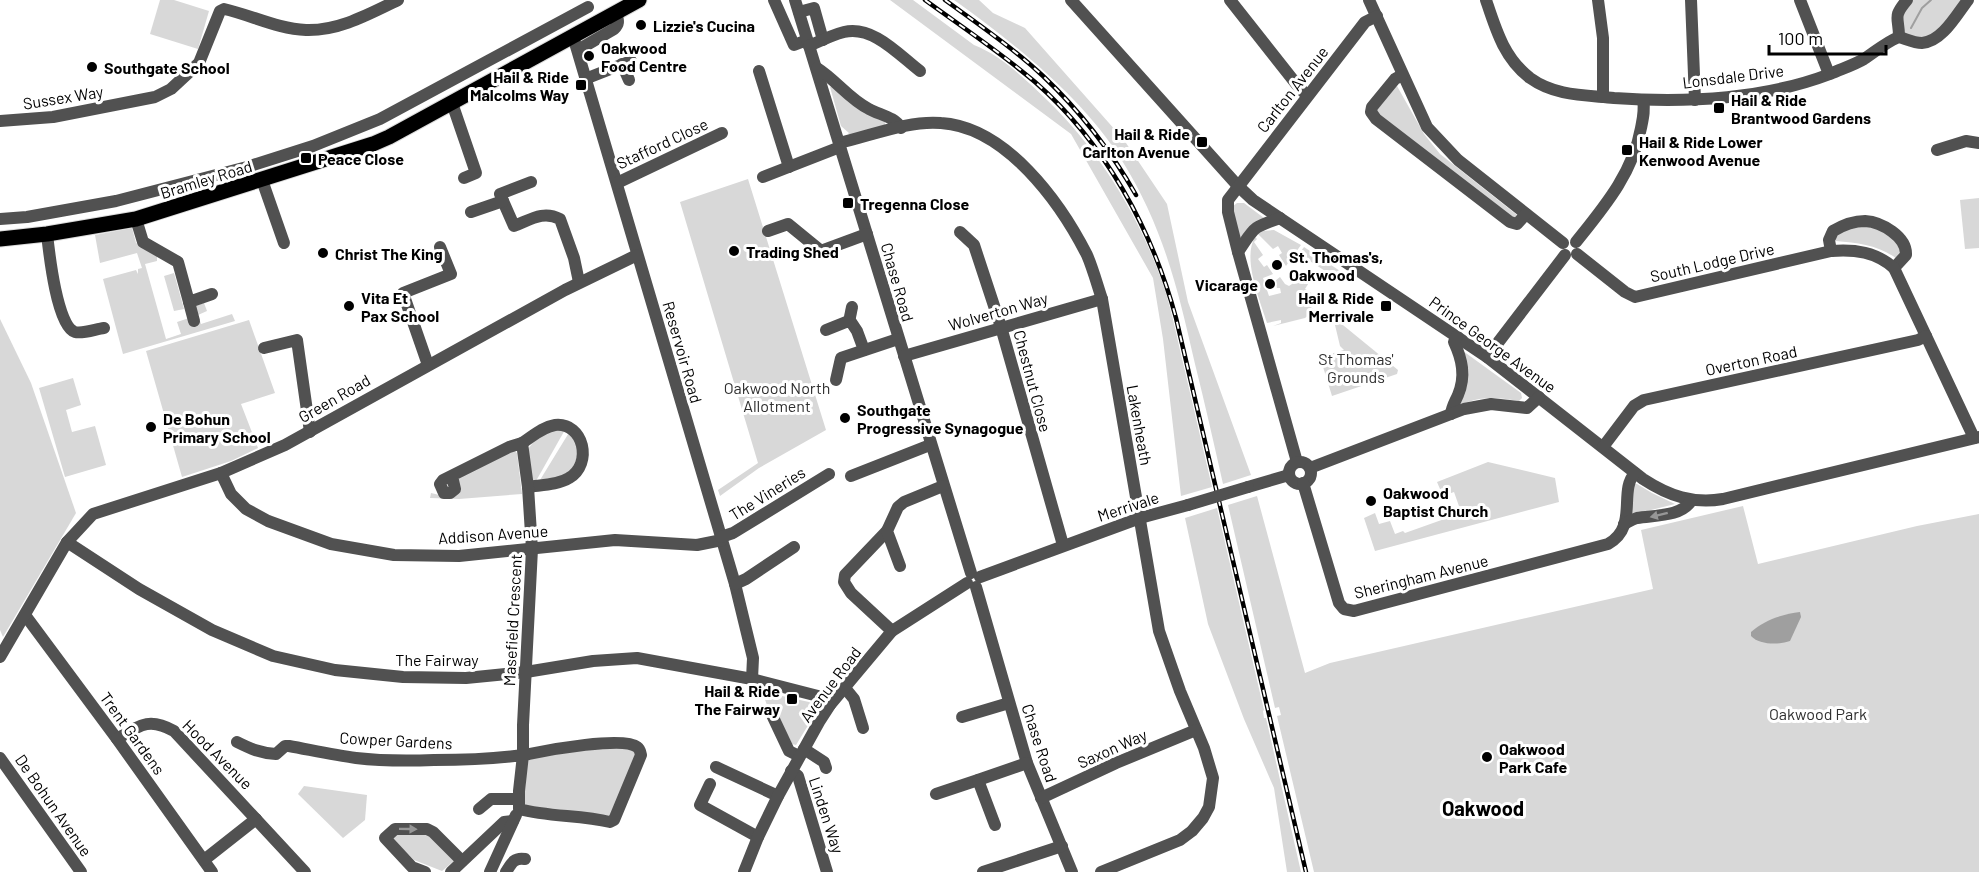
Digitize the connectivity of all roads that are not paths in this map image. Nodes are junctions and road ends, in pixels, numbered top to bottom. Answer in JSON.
{"nodes":[{"id":1,"x":398,"y":0,"type":"edge"},
{"id":2,"x":639,"y":0,"type":"edge"},
{"id":3,"x":774,"y":0,"type":"edge"},
{"id":4,"x":1071,"y":0,"type":"edge"},
{"id":5,"x":1230,"y":0,"type":"edge"},
{"id":6,"x":1369,"y":0,"type":"edge"},
{"id":7,"x":1486,"y":0,"type":"edge"},
{"id":8,"x":1598,"y":0,"type":"edge"},
{"id":9,"x":1691,"y":0,"type":"edge"},
{"id":10,"x":1800,"y":0,"type":"edge"},
{"id":11,"x":1906,"y":0,"type":"edge"},
{"id":12,"x":1968,"y":0,"type":"edge"},
{"id":13,"x":586,"y":4,"type":"edge"},
{"id":14,"x":797,"y":6,"type":"edge"},
{"id":15,"x":616,"y":13,"type":"junction"},
{"id":16,"x":1377,"y":16,"type":"junction"},
{"id":17,"x":597,"y":23,"type":"junction"},
{"id":18,"x":1899,"y":37,"type":"junction"},
{"id":19,"x":823,"y":40,"type":"junction"},
{"id":20,"x":575,"y":43,"type":"junction"},
{"id":21,"x":808,"y":43,"type":"junction"},
{"id":22,"x":817,"y":68,"type":"junction"},
{"id":23,"x":759,"y":71,"type":"dead end"},
{"id":24,"x":920,"y":71,"type":"dead end"},
{"id":25,"x":1829,"y":74,"type":"junction"},
{"id":26,"x":1402,"y":75,"type":"junction"},
{"id":27,"x":585,"y":79,"type":"junction"},
{"id":28,"x":628,"y":80,"type":"dead end"},
{"id":29,"x":1308,"y":95,"type":"junction"},
{"id":30,"x":1602,"y":97,"type":"junction"},
{"id":31,"x":1643,"y":100,"type":"junction"},
{"id":32,"x":1695,"y":100,"type":"junction"},
{"id":33,"x":452,"y":103,"type":"junction"},
{"id":34,"x":380,"y":119,"type":"junction"},
{"id":35,"x":0,"y":121,"type":"edge"},
{"id":36,"x":901,"y":128,"type":"junction"},
{"id":37,"x":722,"y":134,"type":"dead end"},
{"id":38,"x":389,"y":137,"type":"junction"},
{"id":39,"x":1979,"y":143,"type":"edge"},
{"id":40,"x":839,"y":145,"type":"junction"},
{"id":41,"x":1937,"y":150,"type":"dead end"},
{"id":42,"x":247,"y":167,"type":"junction"},
{"id":43,"x":789,"y":167,"type":"junction"},
{"id":44,"x":763,"y":177,"type":"dead end"},
{"id":45,"x":464,"y":178,"type":"dead end"},
{"id":46,"x":257,"y":182,"type":"junction"},
{"id":47,"x":531,"y":182,"type":"dead end"},
{"id":48,"x":616,"y":183,"type":"junction"},
{"id":49,"x":1238,"y":186,"type":"junction"},
{"id":50,"x":502,"y":201,"type":"junction"},
{"id":51,"x":471,"y":212,"type":"dead end"},
{"id":52,"x":1526,"y":214,"type":"junction"},
{"id":53,"x":27,"y":217,"type":"junction"},
{"id":54,"x":1280,"y":218,"type":"junction"},
{"id":55,"x":0,"y":219,"type":"edge"},
{"id":56,"x":136,"y":219,"type":"junction"},
{"id":57,"x":768,"y":231,"type":"dead end"},
{"id":58,"x":960,"y":232,"type":"dead end"},
{"id":59,"x":47,"y":234,"type":"junction"},
{"id":60,"x":867,"y":234,"type":"junction"},
{"id":61,"x":29,"y":236,"type":"junction"},
{"id":62,"x":0,"y":239,"type":"edge"},
{"id":63,"x":284,"y":243,"type":"dead end"},
{"id":64,"x":440,"y":247,"type":"dead end"},
{"id":65,"x":1570,"y":249,"type":"junction"},
{"id":66,"x":1831,"y":251,"type":"junction"},
{"id":67,"x":1238,"y":252,"type":"junction"},
{"id":68,"x":637,"y":255,"type":"junction"},
{"id":69,"x":1894,"y":268,"type":"junction"},
{"id":70,"x":579,"y":282,"type":"junction"},
{"id":71,"x":213,"y":294,"type":"dead end"},
{"id":72,"x":1102,"y":298,"type":"junction"},
{"id":73,"x":189,"y":302,"type":"junction"},
{"id":74,"x":852,"y":307,"type":"dead end"},
{"id":75,"x":194,"y":321,"type":"dead end"},
{"id":76,"x":849,"y":321,"type":"junction"},
{"id":77,"x":1001,"y":327,"type":"junction"},
{"id":78,"x":104,"y":328,"type":"dead end"},
{"id":79,"x":826,"y":330,"type":"dead end"},
{"id":80,"x":1457,"y":336,"type":"junction"},
{"id":81,"x":1926,"y":336,"type":"junction"},
{"id":82,"x":898,"y":339,"type":"junction"},
{"id":83,"x":264,"y":348,"type":"dead end"},
{"id":84,"x":864,"y":350,"type":"junction"},
{"id":85,"x":904,"y":356,"type":"junction"},
{"id":86,"x":1487,"y":357,"type":"junction"},
{"id":87,"x":428,"y":365,"type":"junction"},
{"id":88,"x":836,"y":380,"type":"dead end"},
{"id":89,"x":1539,"y":397,"type":"junction"},
{"id":90,"x":1451,"y":414,"type":"junction"},
{"id":91,"x":310,"y":432,"type":"junction"},
{"id":92,"x":1977,"y":438,"type":"edge"},
{"id":93,"x":522,"y":443,"type":"junction"},
{"id":94,"x":930,"y":445,"type":"junction"},
{"id":95,"x":1603,"y":447,"type":"junction"},
{"id":96,"x":1297,"y":462,"type":"junction"},
{"id":97,"x":1310,"y":468,"type":"junction"},
{"id":98,"x":221,"y":473,"type":"junction"},
{"id":99,"x":1635,"y":473,"type":"junction"},
{"id":100,"x":829,"y":474,"type":"dead end"},
{"id":101,"x":1289,"y":475,"type":"junction"},
{"id":102,"x":452,"y":476,"type":"dead end"},
{"id":103,"x":851,"y":476,"type":"dead end"},
{"id":104,"x":1303,"y":483,"type":"junction"},
{"id":105,"x":943,"y":486,"type":"junction"},
{"id":106,"x":528,"y":487,"type":"junction"},
{"id":107,"x":1691,"y":501,"type":"junction"},
{"id":108,"x":1140,"y":518,"type":"junction"},
{"id":109,"x":1624,"y":524,"type":"junction"},
{"id":110,"x":887,"y":531,"type":"junction"},
{"id":111,"x":722,"y":538,"type":"junction"},
{"id":112,"x":67,"y":542,"type":"junction"},
{"id":113,"x":1063,"y":545,"type":"junction"},
{"id":114,"x":794,"y":547,"type":"dead end"},
{"id":115,"x":532,"y":549,"type":"junction"},
{"id":116,"x":900,"y":566,"type":"dead end"},
{"id":117,"x":973,"y":580,"type":"junction"},
{"id":118,"x":735,"y":584,"type":"junction"},
{"id":119,"x":25,"y":615,"type":"junction"},
{"id":120,"x":892,"y":631,"type":"junction"},
{"id":121,"x":0,"y":657,"type":"edge"},
{"id":122,"x":526,"y":672,"type":"junction"},
{"id":123,"x":752,"y":679,"type":"junction"},
{"id":124,"x":845,"y":688,"type":"junction"},
{"id":125,"x":1009,"y":703,"type":"junction"},
{"id":126,"x":830,"y":705,"type":"junction"},
{"id":127,"x":772,"y":715,"type":"dead end"},
{"id":128,"x":962,"y":717,"type":"dead end"},
{"id":129,"x":863,"y":728,"type":"dead end"},
{"id":130,"x":1196,"y":730,"type":"junction"},
{"id":131,"x":117,"y":739,"type":"junction"},
{"id":132,"x":237,"y":742,"type":"dead end"},
{"id":133,"x":802,"y":752,"type":"junction"},
{"id":134,"x":523,"y":755,"type":"junction"},
{"id":135,"x":0,"y":758,"type":"edge"},
{"id":136,"x":1027,"y":763,"type":"junction"},
{"id":137,"x":716,"y":767,"type":"dead end"},
{"id":138,"x":826,"y":768,"type":"dead end"},
{"id":139,"x":791,"y":771,"type":"junction"},
{"id":140,"x":978,"y":780,"type":"junction"},
{"id":141,"x":710,"y":784,"type":"dead end"},
{"id":142,"x":936,"y":794,"type":"dead end"},
{"id":143,"x":778,"y":796,"type":"junction"},
{"id":144,"x":1041,"y":798,"type":"junction"},
{"id":145,"x":519,"y":804,"type":"junction"},
{"id":146,"x":478,"y":809,"type":"dead end"},
{"id":147,"x":256,"y":819,"type":"junction"},
{"id":148,"x":513,"y":822,"type":"junction"},
{"id":149,"x":995,"y":825,"type":"dead end"},
{"id":150,"x":758,"y":837,"type":"junction"},
{"id":151,"x":1062,"y":846,"type":"junction"},
{"id":152,"x":525,"y":859,"type":"dead end"},
{"id":153,"x":204,"y":860,"type":"junction"},
{"id":154,"x":462,"y":861,"type":"junction"},
{"id":155,"x":81,"y":872,"type":"edge"},
{"id":156,"x":212,"y":872,"type":"edge"},
{"id":157,"x":306,"y":872,"type":"edge"},
{"id":158,"x":425,"y":872,"type":"edge"},
{"id":159,"x":451,"y":872,"type":"edge"},
{"id":160,"x":490,"y":872,"type":"edge"},
{"id":161,"x":506,"y":872,"type":"edge"},
{"id":162,"x":744,"y":872,"type":"edge"},
{"id":163,"x":827,"y":872,"type":"edge"},
{"id":164,"x":983,"y":872,"type":"edge"},
{"id":165,"x":1071,"y":872,"type":"edge"},
{"id":166,"x":1101,"y":872,"type":"edge"}],
"edges":[{"from":1,"to":35,"type":"street","name":"Sussex Way"},
{"from":2,"to":15,"type":"main road","name":"Bramley Road"},
{"from":3,"to":21,"type":"street"},
{"from":4,"to":49,"type":"street","name":"Prince George Avenue"},
{"from":5,"to":29,"type":"street"},
{"from":6,"to":16,"type":"street","name":"South Lodge Drive"},
{"from":7,"to":30,"type":"street","name":"Lonsdale Drive"},
{"from":8,"to":30,"type":"street"},
{"from":9,"to":32,"type":"street"},
{"from":10,"to":25,"type":"street"},
{"from":11,"to":18,"type":"street"},
{"from":12,"to":18,"type":"street"},
{"from":13,"to":17,"type":"street","name":"Bramley Road"},
{"from":13,"to":34,"type":"street","name":"Bramley Road"},
{"from":14,"to":19,"type":"street"},
{"from":14,"to":21,"type":"street","name":"Chase Road"},
{"from":15,"to":17,"type":"main road","name":"Bramley Road"},
{"from":15,"to":20,"type":"street","name":"Bramley Road"},
{"from":16,"to":26,"type":"street","name":"South Lodge Drive"},
{"from":16,"to":29,"type":"street","name":"Carlton Avenue"},
{"from":17,"to":20,"type":"main road","name":"Bramley Road"},
{"from":18,"to":25,"type":"street","name":"Lonsdale Drive"},
{"from":19,"to":21,"type":"street"},
{"from":19,"to":24,"type":"street"},
{"from":20,"to":27,"type":"street","name":"Reservoir Road"},
{"from":20,"to":33,"type":"main road","name":"Bramley Road"},
{"from":21,"to":22,"type":"street","name":"Chase Road"},
{"from":22,"to":36,"type":"street"},
{"from":22,"to":40,"type":"street","name":"Chase Road"},
{"from":23,"to":43,"type":"street"},
{"from":25,"to":32,"type":"street","name":"Lonsdale Drive"},
{"from":26,"to":52,"type":"street","name":"South Lodge Drive"},
{"from":26,"to":52,"type":"street"},
{"from":27,"to":28,"type":"street"},
{"from":27,"to":48,"type":"street","name":"Reservoir Road"},
{"from":29,"to":49,"type":"street","name":"Carlton Avenue"},
{"from":30,"to":31,"type":"street","name":"Lonsdale Drive"},
{"from":31,"to":32,"type":"street","name":"Lonsdale Drive"},
{"from":31,"to":65,"type":"street"},
{"from":33,"to":38,"type":"main road","name":"Bramley Road"},
{"from":33,"to":45,"type":"street"},
{"from":34,"to":38,"type":"street"},
{"from":34,"to":42,"type":"street","name":"Bramley Road"},
{"from":36,"to":40,"type":"street","name":"Lakenheath"},
{"from":36,"to":72,"type":"street","name":"Lakenheath"},
{"from":37,"to":48,"type":"street","name":"Stafford Close"},
{"from":38,"to":46,"type":"main road","name":"Bramley Road"},
{"from":39,"to":41,"type":"street"},
{"from":40,"to":43,"type":"street","name":"Lakenheath"},
{"from":40,"to":60,"type":"street","name":"Chase Road"},
{"from":42,"to":46,"type":"street"},
{"from":42,"to":53,"type":"street","name":"Bramley Road"},
{"from":43,"to":44,"type":"street","name":"Lakenheath"},
{"from":46,"to":56,"type":"main road","name":"Bramley Road"},
{"from":46,"to":63,"type":"street"},
{"from":47,"to":50,"type":"street"},
{"from":48,"to":68,"type":"street","name":"Reservoir Road"},
{"from":49,"to":54,"type":"street","name":"Prince George Avenue"},
{"from":49,"to":67,"type":"street"},
{"from":50,"to":51,"type":"street"},
{"from":50,"to":70,"type":"street"},
{"from":52,"to":65,"type":"street","name":"South Lodge Drive"},
{"from":53,"to":55,"type":"street","name":"Bramley Road"},
{"from":53,"to":61,"type":"street"},
{"from":54,"to":67,"type":"street"},
{"from":54,"to":80,"type":"street","name":"Prince George Avenue"},
{"from":56,"to":59,"type":"main road","name":"Bramley Road"},
{"from":56,"to":73,"type":"street"},
{"from":57,"to":60,"type":"street"},
{"from":58,"to":77,"type":"street","name":"Chestnut Close"},
{"from":59,"to":61,"type":"main road","name":"Bramley Road"},
{"from":59,"to":78,"type":"street"},
{"from":60,"to":82,"type":"street","name":"Chase Road"},
{"from":61,"to":62,"type":"main road","name":"Bramley Road"},
{"from":64,"to":87,"type":"street"},
{"from":65,"to":66,"type":"street","name":"South Lodge Drive"},
{"from":65,"to":86,"type":"street"},
{"from":66,"to":69,"type":"street","name":"South Lodge Drive"},
{"from":66,"to":69,"type":"street"},
{"from":67,"to":96,"type":"street"},
{"from":68,"to":70,"type":"street","name":"Green Road"},
{"from":68,"to":111,"type":"street","name":"Reservoir Road"},
{"from":69,"to":81,"type":"street"},
{"from":70,"to":87,"type":"street","name":"Green Road"},
{"from":71,"to":73,"type":"street"},
{"from":72,"to":77,"type":"street","name":"Wolverton Way"},
{"from":72,"to":108,"type":"street","name":"Lakenheath"},
{"from":73,"to":75,"type":"street"},
{"from":74,"to":76,"type":"street"},
{"from":76,"to":79,"type":"street"},
{"from":76,"to":84,"type":"street"},
{"from":77,"to":85,"type":"street","name":"Wolverton Way"},
{"from":77,"to":113,"type":"street","name":"Chestnut Close"},
{"from":80,"to":86,"type":"street","name":"Prince George Avenue"},
{"from":80,"to":90,"type":"street"},
{"from":81,"to":92,"type":"street"},
{"from":81,"to":95,"type":"street","name":"Overton Road"},
{"from":82,"to":84,"type":"street"},
{"from":82,"to":85,"type":"street","name":"Chase Road"},
{"from":83,"to":91,"type":"street"},
{"from":84,"to":88,"type":"street"},
{"from":85,"to":94,"type":"street","name":"Chase Road"},
{"from":86,"to":89,"type":"street","name":"Prince George Avenue"},
{"from":87,"to":91,"type":"street","name":"Green Road"},
{"from":89,"to":90,"type":"street"},
{"from":89,"to":95,"type":"street","name":"Prince George Avenue"},
{"from":90,"to":97,"type":"street"},
{"from":91,"to":98,"type":"street","name":"Green Road"},
{"from":92,"to":107,"type":"street","name":"Prince George Avenue"},
{"from":93,"to":102,"type":"street"},
{"from":93,"to":106,"type":"street","name":"Masefield Crescent"},
{"from":93,"to":106,"type":"street"},
{"from":94,"to":103,"type":"street"},
{"from":94,"to":105,"type":"street","name":"Chase Road"},
{"from":95,"to":99,"type":"street","name":"Prince George Avenue"},
{"from":96,"to":97,"type":"street"},
{"from":96,"to":101,"type":"street"},
{"from":97,"to":104,"type":"street"},
{"from":98,"to":112,"type":"street","name":"Green Road"},
{"from":98,"to":115,"type":"street","name":"Addison Avenue"},
{"from":99,"to":107,"type":"street","name":"Prince George Avenue"},
{"from":99,"to":109,"type":"street"},
{"from":100,"to":111,"type":"street","name":"The Vineries"},
{"from":101,"to":104,"type":"street"},
{"from":101,"to":108,"type":"street","name":"Merrivale","bridge":true},
{"from":104,"to":109,"type":"street","name":"Sheringham Avenue"},
{"from":105,"to":110,"type":"street"},
{"from":105,"to":117,"type":"street","name":"Chase Road"},
{"from":106,"to":115,"type":"street","name":"Masefield Crescent"},
{"from":107,"to":109,"type":"street","one_way":true},
{"from":108,"to":113,"type":"street","name":"Merrivale"},
{"from":108,"to":130,"type":"street","name":"Lakenheath"},
{"from":110,"to":116,"type":"street"},
{"from":110,"to":120,"type":"street"},
{"from":111,"to":115,"type":"street","name":"Addison Avenue"},
{"from":111,"to":118,"type":"street","name":"Reservoir Road"},
{"from":112,"to":119,"type":"street","name":"Green Road"},
{"from":112,"to":122,"type":"street","name":"The Fairway"},
{"from":113,"to":117,"type":"street","name":"Merrivale"},
{"from":114,"to":118,"type":"street"},
{"from":115,"to":122,"type":"street","name":"Masefield Crescent"},
{"from":117,"to":120,"type":"street","name":"Avenue Road"},
{"from":117,"to":125,"type":"street","name":"Chase Road"},
{"from":118,"to":123,"type":"street","name":"Reservoir Road"},
{"from":119,"to":121,"type":"street","name":"Green Road"},
{"from":119,"to":131,"type":"street","name":"Trent Gardens"},
{"from":120,"to":124,"type":"street","name":"Avenue Road"},
{"from":122,"to":123,"type":"street","name":"The Fairway"},
{"from":122,"to":134,"type":"street","name":"Masefield Crescent"},
{"from":123,"to":126,"type":"street","name":"The Fairway"},
{"from":124,"to":126,"type":"street","name":"Avenue Road"},
{"from":124,"to":129,"type":"street"},
{"from":125,"to":128,"type":"street"},
{"from":125,"to":136,"type":"street","name":"Chase Road"},
{"from":126,"to":133,"type":"street","name":"Avenue Road"},
{"from":127,"to":133,"type":"street"},
{"from":130,"to":144,"type":"street","name":"Saxon Way"},
{"from":130,"to":166,"type":"street","name":"Lakenheath"},
{"from":131,"to":147,"type":"street","name":"Hood Avenue"},
{"from":131,"to":153,"type":"street","name":"Trent Gardens"},
{"from":132,"to":134,"type":"street","name":"Cowper Gardens"},
{"from":133,"to":138,"type":"street"},
{"from":133,"to":139,"type":"street","name":"Avenue Road"},
{"from":134,"to":145,"type":"street"},
{"from":134,"to":145,"type":"street","name":"Cowper Gardens"},
{"from":135,"to":155,"type":"street","name":"De Bohun Avenue"},
{"from":136,"to":140,"type":"street"},
{"from":136,"to":144,"type":"street","name":"Chase Road"},
{"from":137,"to":143,"type":"street"},
{"from":139,"to":143,"type":"street","name":"Avenue Road"},
{"from":139,"to":163,"type":"street","name":"Linden Way"},
{"from":140,"to":142,"type":"street"},
{"from":140,"to":149,"type":"street"},
{"from":141,"to":150,"type":"street"},
{"from":143,"to":150,"type":"street","name":"Avenue Road"},
{"from":144,"to":151,"type":"street","name":"Chase Road"},
{"from":145,"to":146,"type":"street"},
{"from":145,"to":148,"type":"street"},
{"from":147,"to":153,"type":"street"},
{"from":147,"to":157,"type":"street","name":"Hood Avenue"},
{"from":148,"to":154,"type":"street"},
{"from":148,"to":160,"type":"street"},
{"from":150,"to":162,"type":"street","name":"Avenue Road"},
{"from":151,"to":164,"type":"street"},
{"from":151,"to":165,"type":"street","name":"Chase Road"},
{"from":152,"to":161,"type":"street"},
{"from":153,"to":156,"type":"street","name":"Trent Gardens"},
{"from":158,"to":154,"type":"street","one_way":true},
{"from":154,"to":159,"type":"street"}]}
